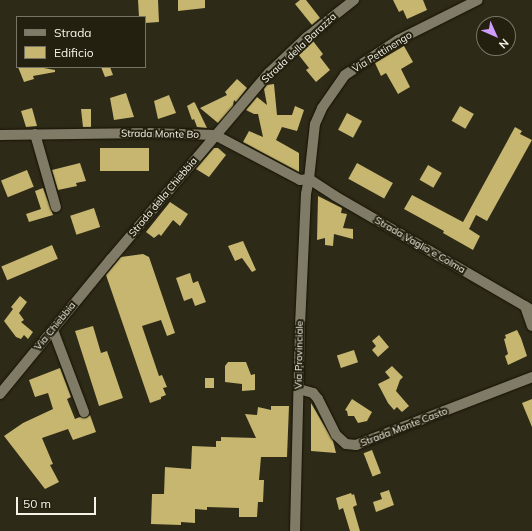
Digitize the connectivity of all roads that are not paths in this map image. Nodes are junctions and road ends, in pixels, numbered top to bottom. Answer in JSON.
{"nodes":[{"id":1,"x":354,"y":0,"type":"edge"},
{"id":2,"x":478,"y":0,"type":"edge"},
{"id":3,"x":35,"y":134,"type":"junction"},
{"id":4,"x":0,"y":135,"type":"edge"},
{"id":5,"x":215,"y":135,"type":"junction"},
{"id":6,"x":309,"y":179,"type":"junction"},
{"id":7,"x":56,"y":207,"type":"dead end"},
{"id":8,"x":110,"y":259,"type":"joint"},
{"id":9,"x":528,"y":308,"type":"edge"},
{"id":10,"x":532,"y":326,"type":"edge"},
{"id":11,"x":53,"y":330,"type":"junction"},
{"id":12,"x":532,"y":377,"type":"edge"},
{"id":13,"x":298,"y":389,"type":"junction"},
{"id":14,"x":0,"y":394,"type":"edge"},
{"id":15,"x":84,"y":412,"type":"dead end"},
{"id":16,"x":295,"y":531,"type":"edge"}],
"edges":[{"from":1,"to":5,"type":"street","name":"Strada della Barazza"},
{"from":2,"to":6,"type":"street","name":"Via Pettinengo"},
{"from":3,"to":4,"type":"street","name":"Strada Monte Bo"},
{"from":3,"to":5,"type":"street","name":"Strada Monte Bo"},
{"from":3,"to":7,"type":"street"},
{"from":5,"to":6,"type":"street","name":"Strada Monte Bo"},
{"from":5,"to":8,"type":"street","name":"Strada della Chiebbia"},
{"from":6,"to":9,"type":"street","name":"Strada Vaglio e Colma"},
{"from":6,"to":13,"type":"street","name":"Via Provinciale"},
{"from":8,"to":11,"type":"street","name":"Via Chiebbia"},
{"from":9,"to":10,"type":"street"},
{"from":11,"to":14,"type":"street","name":"Via Chiebbia"},
{"from":11,"to":15,"type":"street"},
{"from":12,"to":13,"type":"street","name":"Strada Monte Casto"},
{"from":13,"to":16,"type":"street","name":"Via Provinciale"}]}
